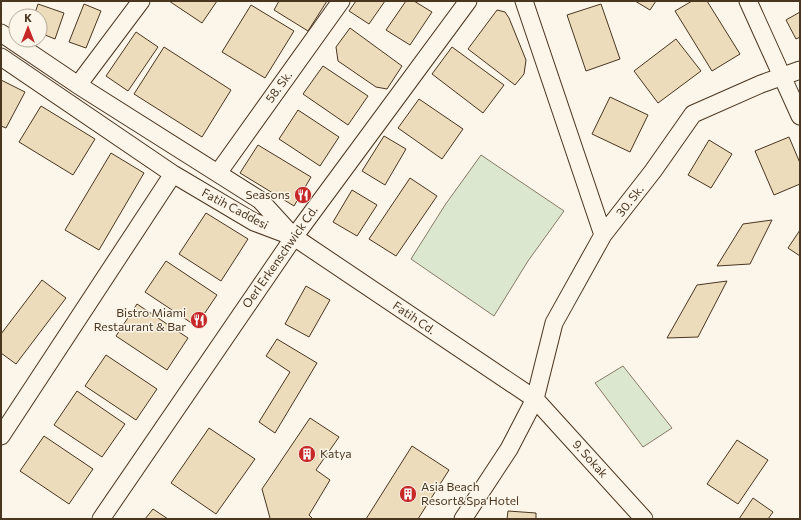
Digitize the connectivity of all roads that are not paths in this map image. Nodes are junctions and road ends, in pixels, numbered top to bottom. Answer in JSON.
{"nodes":[{"id":1,"x":141,"y":1,"type":"edge"},
{"id":2,"x":341,"y":1,"type":"edge"},
{"id":3,"x":468,"y":1,"type":"edge"},
{"id":4,"x":524,"y":1,"type":"edge"},
{"id":5,"x":748,"y":1,"type":"edge"},
{"id":6,"x":1,"y":33,"type":"edge"},
{"id":7,"x":1,"y":57,"type":"edge"},
{"id":8,"x":800,"y":70,"type":"edge"},
{"id":9,"x":782,"y":76,"type":"junction"},
{"id":10,"x":78,"y":85,"type":"junction"},
{"id":11,"x":800,"y":116,"type":"edge"},
{"id":12,"x":218,"y":173,"type":"junction"},
{"id":13,"x":173,"y":174,"type":"junction"},
{"id":14,"x":603,"y":235,"type":"junction"},
{"id":15,"x":294,"y":237,"type":"junction"},
{"id":16,"x":535,"y":399,"type":"junction"},
{"id":17,"x":1,"y":436,"type":"edge"},
{"id":18,"x":101,"y":519,"type":"edge"},
{"id":19,"x":463,"y":519,"type":"edge"},
{"id":20,"x":644,"y":519,"type":"edge"}],
"edges":[{"from":1,"to":10,"type":"street"},
{"from":2,"to":12,"type":"street","name":"58. Sk."},
{"from":3,"to":15,"type":"street","name":"Oerl Erkenschwick Cd."},
{"from":4,"to":14,"type":"street"},
{"from":5,"to":9,"type":"street"},
{"from":6,"to":10,"type":"street","name":"Fatih Caddesi"},
{"from":7,"to":13,"type":"street","name":"Fatih Caddesi"},
{"from":8,"to":9,"type":"street","name":"30. Sk."},
{"from":9,"to":11,"type":"street"},
{"from":9,"to":14,"type":"street","name":"30. Sk."},
{"from":10,"to":12,"type":"street","name":"Fatih Caddesi"},
{"from":12,"to":15,"type":"street","name":"Fatih Caddesi"},
{"from":13,"to":15,"type":"street","name":"Fatih Caddesi"},
{"from":13,"to":17,"type":"street"},
{"from":14,"to":16,"type":"street","name":"30. Sk."},
{"from":15,"to":16,"type":"street","name":"Fatih Cd."},
{"from":15,"to":18,"type":"street","name":"Oerl Erkenschwick Cd."},
{"from":16,"to":19,"type":"street","name":"30. Sk."},
{"from":16,"to":20,"type":"street","name":"9. Sokak"}]}
